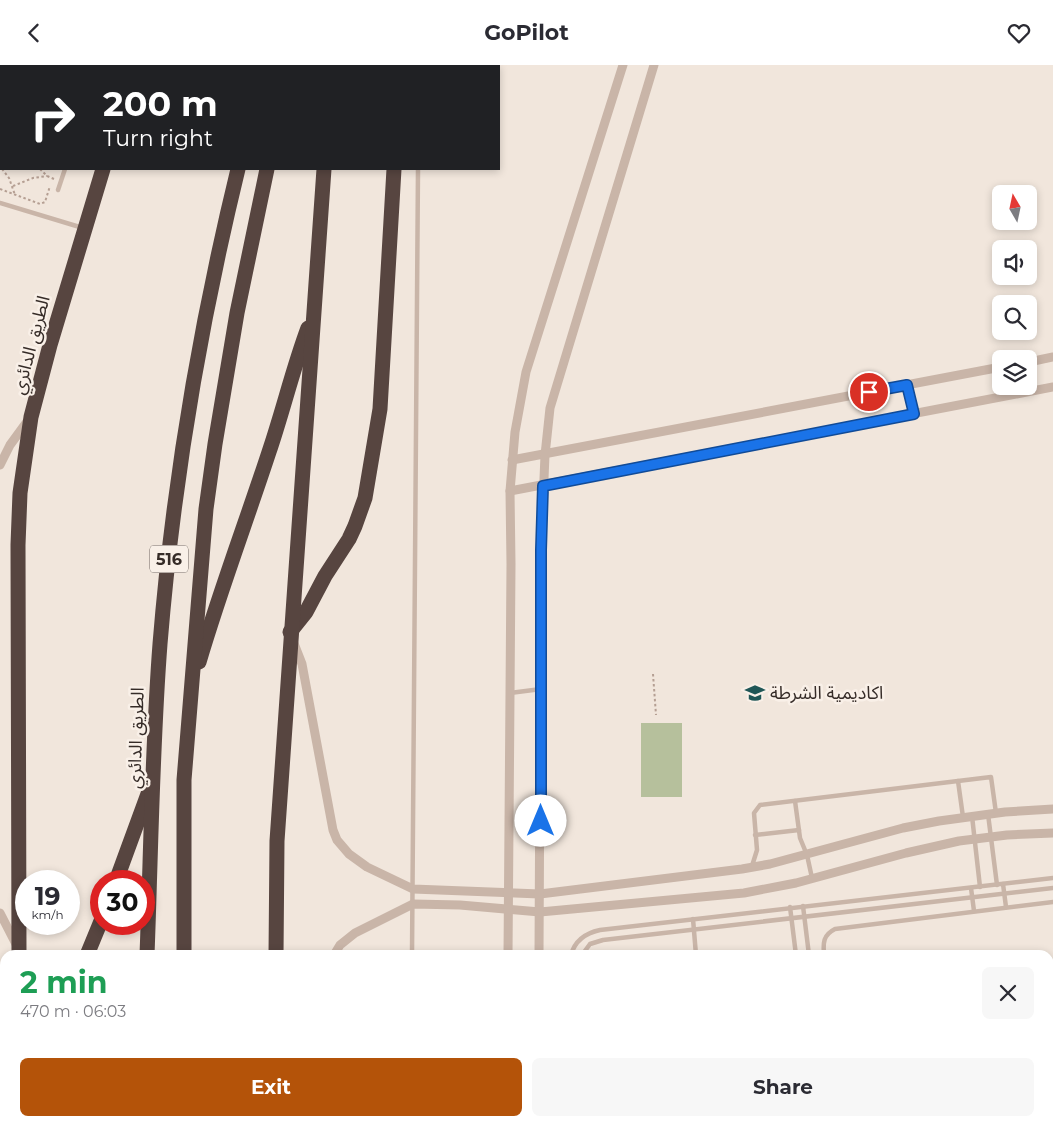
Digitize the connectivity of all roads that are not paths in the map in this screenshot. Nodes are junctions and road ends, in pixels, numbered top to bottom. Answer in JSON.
{"nodes":[{"id":1,"x":623,"y":65,"type":"edge"},
{"id":2,"x":654,"y":65,"type":"edge"},
{"id":3,"x":65,"y":170,"type":"edge"},
{"id":4,"x":103,"y":170,"type":"edge"},
{"id":5,"x":238,"y":170,"type":"edge"},
{"id":6,"x":267,"y":170,"type":"edge"},
{"id":7,"x":324,"y":170,"type":"edge"},
{"id":8,"x":394,"y":170,"type":"edge"},
{"id":9,"x":418,"y":170,"type":"edge"},
{"id":10,"x":58,"y":190,"type":"dead end"},
{"id":11,"x":0,"y":203,"type":"edge"},
{"id":12,"x":84,"y":228,"type":"junction"},
{"id":13,"x":315,"y":310,"type":"junction"},
{"id":14,"x":1053,"y":357,"type":"edge"},
{"id":15,"x":1037,"y":360,"type":"edge"},
{"id":16,"x":992,"y":369,"type":"edge"},
{"id":17,"x":907,"y":385,"type":"junction"},
{"id":18,"x":1053,"y":387,"type":"edge"},
{"id":19,"x":914,"y":414,"type":"junction"},
{"id":20,"x":31,"y":417,"type":"junction"},
{"id":21,"x":545,"y":455,"type":"junction"},
{"id":22,"x":512,"y":460,"type":"junction"},
{"id":23,"x":0,"y":465,"type":"edge"},
{"id":24,"x":543,"y":486,"type":"junction"},
{"id":25,"x":510,"y":491,"type":"junction"},
{"id":26,"x":290,"y":633,"type":"junction"},
{"id":27,"x":541,"y":689,"type":"junction"},
{"id":28,"x":510,"y":693,"type":"junction"},
{"id":29,"x":190,"y":695,"type":"junction"},
{"id":30,"x":958,"y":781,"type":"junction"},
{"id":31,"x":153,"y":783,"type":"junction"},
{"id":32,"x":795,"y":801,"type":"junction"},
{"id":33,"x":1053,"y":809,"type":"edge"},
{"id":34,"x":992,"y":813,"type":"junction"},
{"id":35,"x":967,"y":817,"type":"junction"},
{"id":36,"x":799,"y":830,"type":"junction"},
{"id":37,"x":1053,"y":833,"type":"edge"},
{"id":38,"x":755,"y":835,"type":"junction"},
{"id":39,"x":991,"y":837,"type":"junction"},
{"id":40,"x":974,"y":839,"type":"junction"},
{"id":41,"x":807,"y":855,"type":"junction"},
{"id":42,"x":752,"y":868,"type":"junction"},
{"id":43,"x":120,"y":870,"type":"edge"},
{"id":44,"x":812,"y":878,"type":"junction"},
{"id":45,"x":1053,"y":878,"type":"edge"},
{"id":46,"x":1003,"y":884,"type":"junction"},
{"id":47,"x":997,"y":885,"type":"junction"},
{"id":48,"x":971,"y":887,"type":"junction"},
{"id":49,"x":980,"y":887,"type":"junction"},
{"id":50,"x":1053,"y":888,"type":"edge"},
{"id":51,"x":413,"y":889,"type":"junction"},
{"id":52,"x":509,"y":892,"type":"junction"},
{"id":53,"x":540,"y":894,"type":"junction"},
{"id":54,"x":1004,"y":894,"type":"junction"},
{"id":55,"x":972,"y":897,"type":"junction"},
{"id":56,"x":1053,"y":902,"type":"edge"},
{"id":57,"x":413,"y":904,"type":"junction"},
{"id":58,"x":803,"y":906,"type":"junction"},
{"id":59,"x":790,"y":907,"type":"junction"},
{"id":60,"x":1006,"y":907,"type":"junction"},
{"id":61,"x":508,"y":909,"type":"junction"},
{"id":62,"x":974,"y":911,"type":"junction"},
{"id":63,"x":540,"y":912,"type":"junction"},
{"id":64,"x":0,"y":913,"type":"edge"},
{"id":65,"x":804,"y":916,"type":"junction"},
{"id":66,"x":791,"y":917,"type":"junction"},
{"id":67,"x":693,"y":919,"type":"junction"},
{"id":68,"x":694,"y":929,"type":"junction"},
{"id":69,"x":95,"y":935,"type":"edge"},
{"id":70,"x":18,"y":950,"type":"edge"},
{"id":71,"x":19,"y":950,"type":"edge"},
{"id":72,"x":89,"y":950,"type":"edge"},
{"id":73,"x":147,"y":950,"type":"edge"},
{"id":74,"x":184,"y":950,"type":"edge"},
{"id":75,"x":276,"y":950,"type":"edge"},
{"id":76,"x":337,"y":950,"type":"edge"},
{"id":77,"x":412,"y":950,"type":"edge"},
{"id":78,"x":508,"y":950,"type":"edge"},
{"id":79,"x":539,"y":950,"type":"edge"},
{"id":80,"x":574,"y":950,"type":"edge"},
{"id":81,"x":584,"y":950,"type":"edge"},
{"id":82,"x":696,"y":950,"type":"edge"},
{"id":83,"x":795,"y":950,"type":"edge"},
{"id":84,"x":808,"y":950,"type":"edge"},
{"id":85,"x":824,"y":950,"type":"edge"}],
"edges":[{"from":1,"to":22,"type":"street"},
{"from":2,"to":21,"type":"street"},
{"from":3,"to":10,"type":"lane"},
{"from":4,"to":12,"type":"highway","name":"الطريق الدائري"},
{"from":5,"to":31,"type":"highway","name":"الطريق الدائري","number":"516"},
{"from":6,"to":29,"type":"highway","number":"516"},
{"from":7,"to":13,"type":"highway","number":"516"},
{"from":8,"to":26,"type":"highway"},
{"from":9,"to":51,"type":"lane"},
{"from":11,"to":12,"type":"lane"},
{"from":12,"to":20,"type":"highway","name":"الطريق الدائري"},
{"from":13,"to":26,"type":"highway","number":"516"},
{"from":13,"to":29,"type":"highway","number":"516"},
{"from":14,"to":15,"type":"street"},
{"from":16,"to":17,"type":"street"},
{"from":17,"to":19,"type":"street"},
{"from":17,"to":21,"type":"street"},
{"from":18,"to":19,"type":"street"},
{"from":19,"to":24,"type":"street"},
{"from":20,"to":23,"type":"street"},
{"from":20,"to":71,"type":"highway","name":"الطريق الدائري"},
{"from":21,"to":22,"type":"street"},
{"from":21,"to":24,"type":"street"},
{"from":22,"to":25,"type":"street"},
{"from":24,"to":25,"type":"street"},
{"from":24,"to":27,"type":"street"},
{"from":25,"to":28,"type":"street"},
{"from":26,"to":51,"type":"street"},
{"from":26,"to":75,"type":"highway","number":"516"},
{"from":27,"to":28,"type":"lane"},
{"from":27,"to":53,"type":"street"},
{"from":28,"to":52,"type":"street"},
{"from":29,"to":74,"type":"highway","number":"516"},
{"from":30,"to":32,"type":"lane"},
{"from":30,"to":34,"type":"lane"},
{"from":30,"to":35,"type":"lane"},
{"from":31,"to":43,"type":"highway"},
{"from":31,"to":73,"type":"highway","name":"الطريق الدائري","number":"516"},
{"from":32,"to":36,"type":"lane"},
{"from":32,"to":38,"type":"lane"},
{"from":33,"to":34,"type":"street"},
{"from":34,"to":35,"type":"street"},
{"from":34,"to":39,"type":"lane"},
{"from":35,"to":40,"type":"lane"},
{"from":35,"to":41,"type":"street"},
{"from":36,"to":38,"type":"lane"},
{"from":36,"to":41,"type":"lane"},
{"from":37,"to":39,"type":"street"},
{"from":38,"to":42,"type":"lane"},
{"from":39,"to":40,"type":"street"},
{"from":39,"to":47,"type":"lane"},
{"from":40,"to":44,"type":"street"},
{"from":40,"to":49,"type":"lane"},
{"from":41,"to":42,"type":"street"},
{"from":41,"to":44,"type":"lane"},
{"from":42,"to":53,"type":"street"},
{"from":44,"to":63,"type":"street"},
{"from":45,"to":46,"type":"lane"},
{"from":46,"to":47,"type":"lane"},
{"from":46,"to":54,"type":"lane"},
{"from":47,"to":49,"type":"lane"},
{"from":48,"to":49,"type":"lane"},
{"from":48,"to":55,"type":"lane"},
{"from":48,"to":58,"type":"lane"},
{"from":50,"to":54,"type":"lane"},
{"from":51,"to":52,"type":"street"},
{"from":51,"to":57,"type":"lane"},
{"from":52,"to":53,"type":"street"},
{"from":52,"to":61,"type":"street"},
{"from":53,"to":63,"type":"street"},
{"from":54,"to":55,"type":"lane"},
{"from":54,"to":60,"type":"lane"},
{"from":55,"to":62,"type":"lane"},
{"from":55,"to":65,"type":"lane"},
{"from":56,"to":60,"type":"lane"},
{"from":57,"to":61,"type":"street"},
{"from":57,"to":76,"type":"street"},
{"from":57,"to":77,"type":"lane"},
{"from":58,"to":59,"type":"lane"},
{"from":58,"to":65,"type":"lane"},
{"from":59,"to":66,"type":"lane"},
{"from":59,"to":67,"type":"lane"},
{"from":60,"to":62,"type":"lane"},
{"from":61,"to":63,"type":"street"},
{"from":61,"to":78,"type":"street"},
{"from":62,"to":85,"type":"lane"},
{"from":63,"to":79,"type":"street"},
{"from":64,"to":70,"type":"street"},
{"from":65,"to":66,"type":"lane"},
{"from":65,"to":84,"type":"lane"},
{"from":66,"to":68,"type":"lane"},
{"from":66,"to":83,"type":"lane"},
{"from":67,"to":68,"type":"lane"},
{"from":67,"to":80,"type":"lane"},
{"from":68,"to":81,"type":"lane"},
{"from":68,"to":82,"type":"lane"},
{"from":69,"to":72,"type":"highway"}]}
